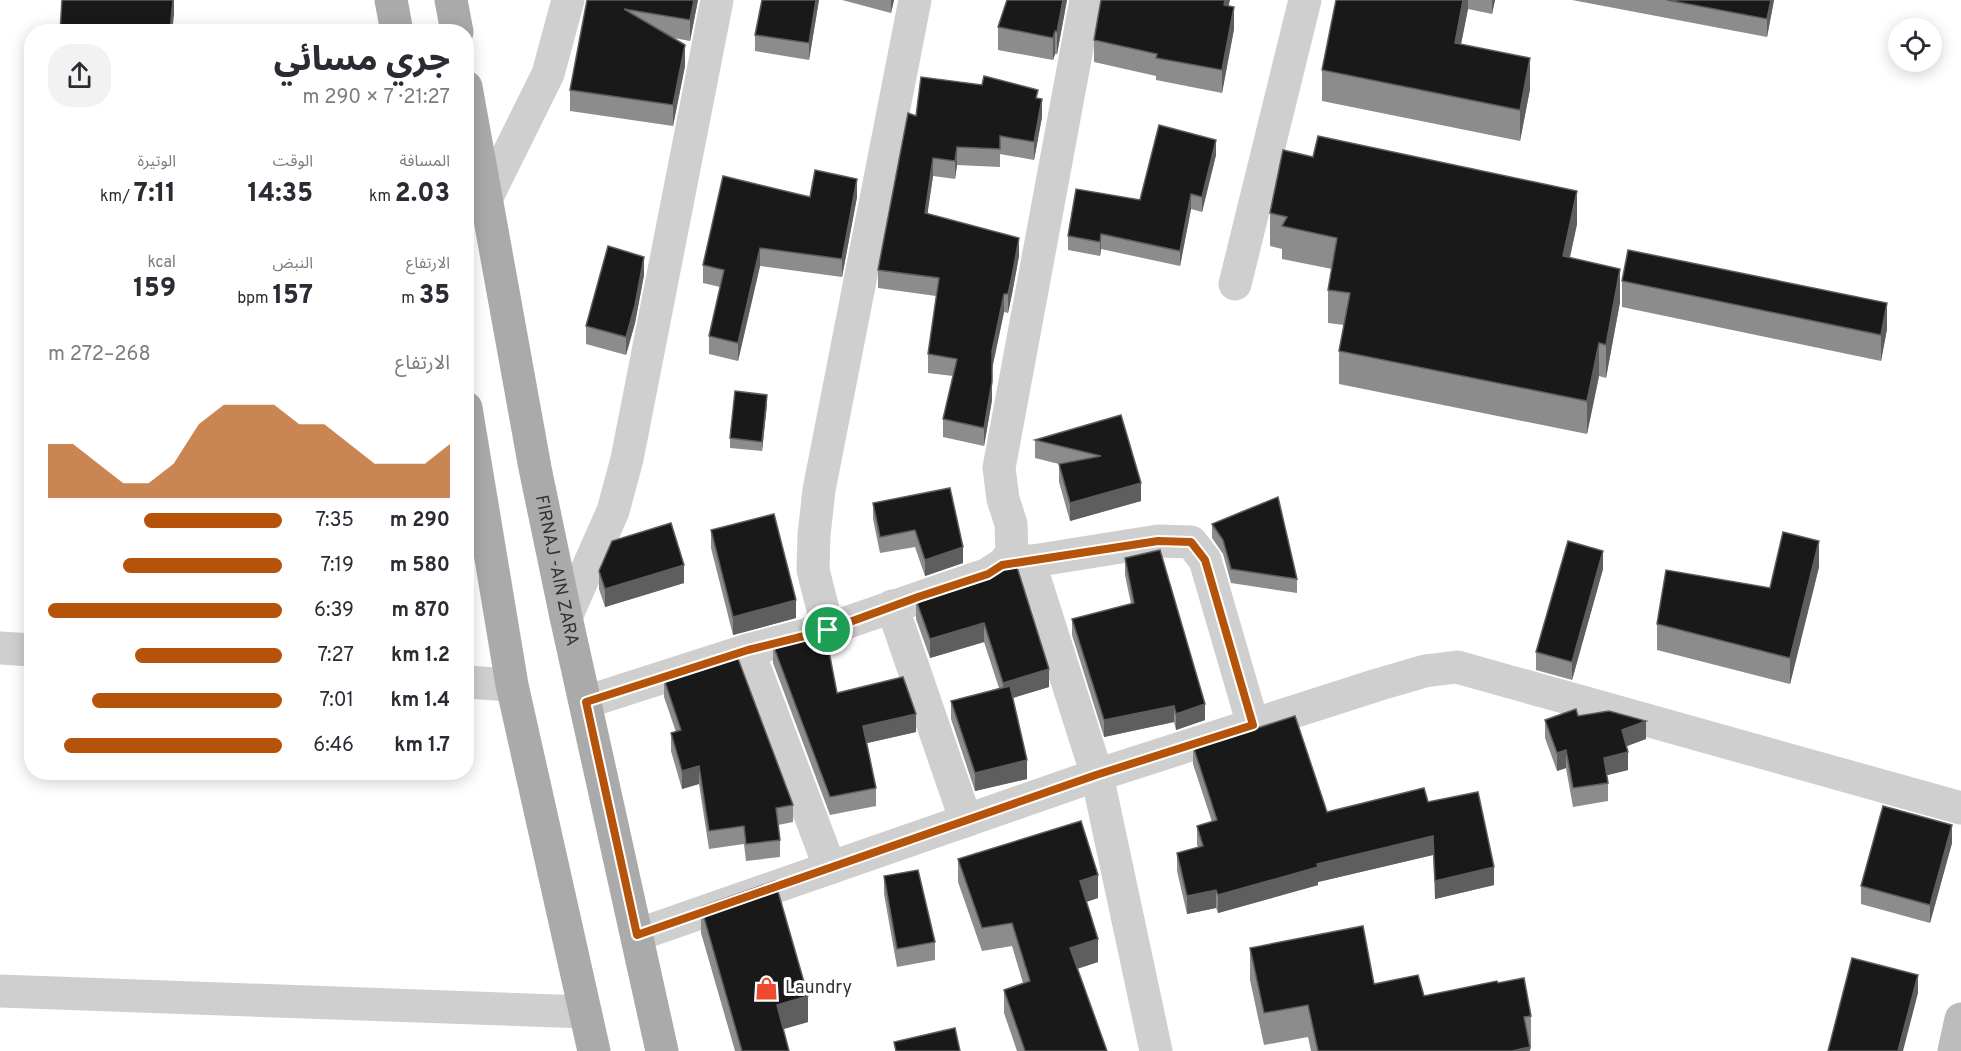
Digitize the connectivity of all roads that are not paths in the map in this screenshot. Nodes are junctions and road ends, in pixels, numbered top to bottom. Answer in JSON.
{"nodes":[{"id":1,"x":391,"y":0,"type":"edge"},
{"id":2,"x":451,"y":0,"type":"edge"},
{"id":3,"x":568,"y":0,"type":"edge"},
{"id":4,"x":717,"y":0,"type":"edge"},
{"id":5,"x":915,"y":0,"type":"edge"},
{"id":6,"x":1086,"y":0,"type":"edge"},
{"id":7,"x":1305,"y":0,"type":"edge"},
{"id":8,"x":396,"y":24,"type":"edge"},
{"id":9,"x":456,"y":24,"type":"edge"},
{"id":10,"x":474,"y":132,"type":"edge"},
{"id":11,"x":486,"y":199,"type":"junction"},
{"id":12,"x":1235,"y":284,"type":"dead end"},
{"id":13,"x":474,"y":456,"type":"edge"},
{"id":14,"x":1016,"y":563,"type":"junction"},
{"id":15,"x":892,"y":606,"type":"junction"},
{"id":16,"x":566,"y":617,"type":"junction"},
{"id":17,"x":828,"y":630,"type":"junction"},
{"id":18,"x":0,"y":648,"type":"edge"},
{"id":19,"x":24,"y":650,"type":"edge"},
{"id":20,"x":748,"y":650,"type":"junction"},
{"id":21,"x":474,"y":683,"type":"edge"},
{"id":22,"x":512,"y":685,"type":"junction"},
{"id":23,"x":586,"y":702,"type":"junction"},
{"id":24,"x":1253,"y":725,"type":"junction"},
{"id":25,"x":1096,"y":775,"type":"junction"},
{"id":26,"x":1961,"y":808,"type":"edge"},
{"id":27,"x":966,"y":821,"type":"junction"},
{"id":28,"x":830,"y":868,"type":"junction"},
{"id":29,"x":637,"y":935,"type":"junction"},
{"id":30,"x":0,"y":991,"type":"edge"},
{"id":31,"x":585,"y":1012,"type":"junction"},
{"id":32,"x":1961,"y":1019,"type":"edge"},
{"id":33,"x":594,"y":1051,"type":"edge"},
{"id":34,"x":662,"y":1051,"type":"edge"},
{"id":35,"x":1156,"y":1051,"type":"edge"},
{"id":36,"x":1954,"y":1051,"type":"edge"}],
"edges":[{"from":1,"to":8,"type":"main road"},
{"from":2,"to":9,"type":"main road"},
{"from":3,"to":11,"type":"street"},
{"from":4,"to":16,"type":"street"},
{"from":5,"to":17,"type":"street"},
{"from":6,"to":14,"type":"street"},
{"from":7,"to":12,"type":"street"},
{"from":10,"to":11,"type":"main road","name":"FIRNAJ -AIN ZARA"},
{"from":11,"to":16,"type":"main road","name":"FIRNAJ -AIN ZARA"},
{"from":13,"to":22,"type":"main road"},
{"from":14,"to":15,"type":"street"},
{"from":14,"to":24,"type":"street"},
{"from":14,"to":25,"type":"street"},
{"from":15,"to":17,"type":"street"},
{"from":15,"to":27,"type":"street"},
{"from":16,"to":23,"type":"main road","name":"FIRNAJ -AIN ZARA"},
{"from":17,"to":20,"type":"street"},
{"from":18,"to":19,"type":"street"},
{"from":20,"to":23,"type":"street"},
{"from":20,"to":28,"type":"street"},
{"from":21,"to":22,"type":"street"},
{"from":22,"to":31,"type":"main road"},
{"from":23,"to":29,"type":"main road","name":"FIRNAJ -AIN ZARA"},
{"from":24,"to":25,"type":"street"},
{"from":24,"to":26,"type":"street"},
{"from":25,"to":27,"type":"street"},
{"from":25,"to":35,"type":"street"},
{"from":27,"to":28,"type":"street"},
{"from":28,"to":29,"type":"street"},
{"from":29,"to":34,"type":"main road","name":"FIRNAJ -AIN ZARA"},
{"from":30,"to":31,"type":"street"},
{"from":31,"to":33,"type":"main road"},
{"from":32,"to":36,"type":"street"}]}
